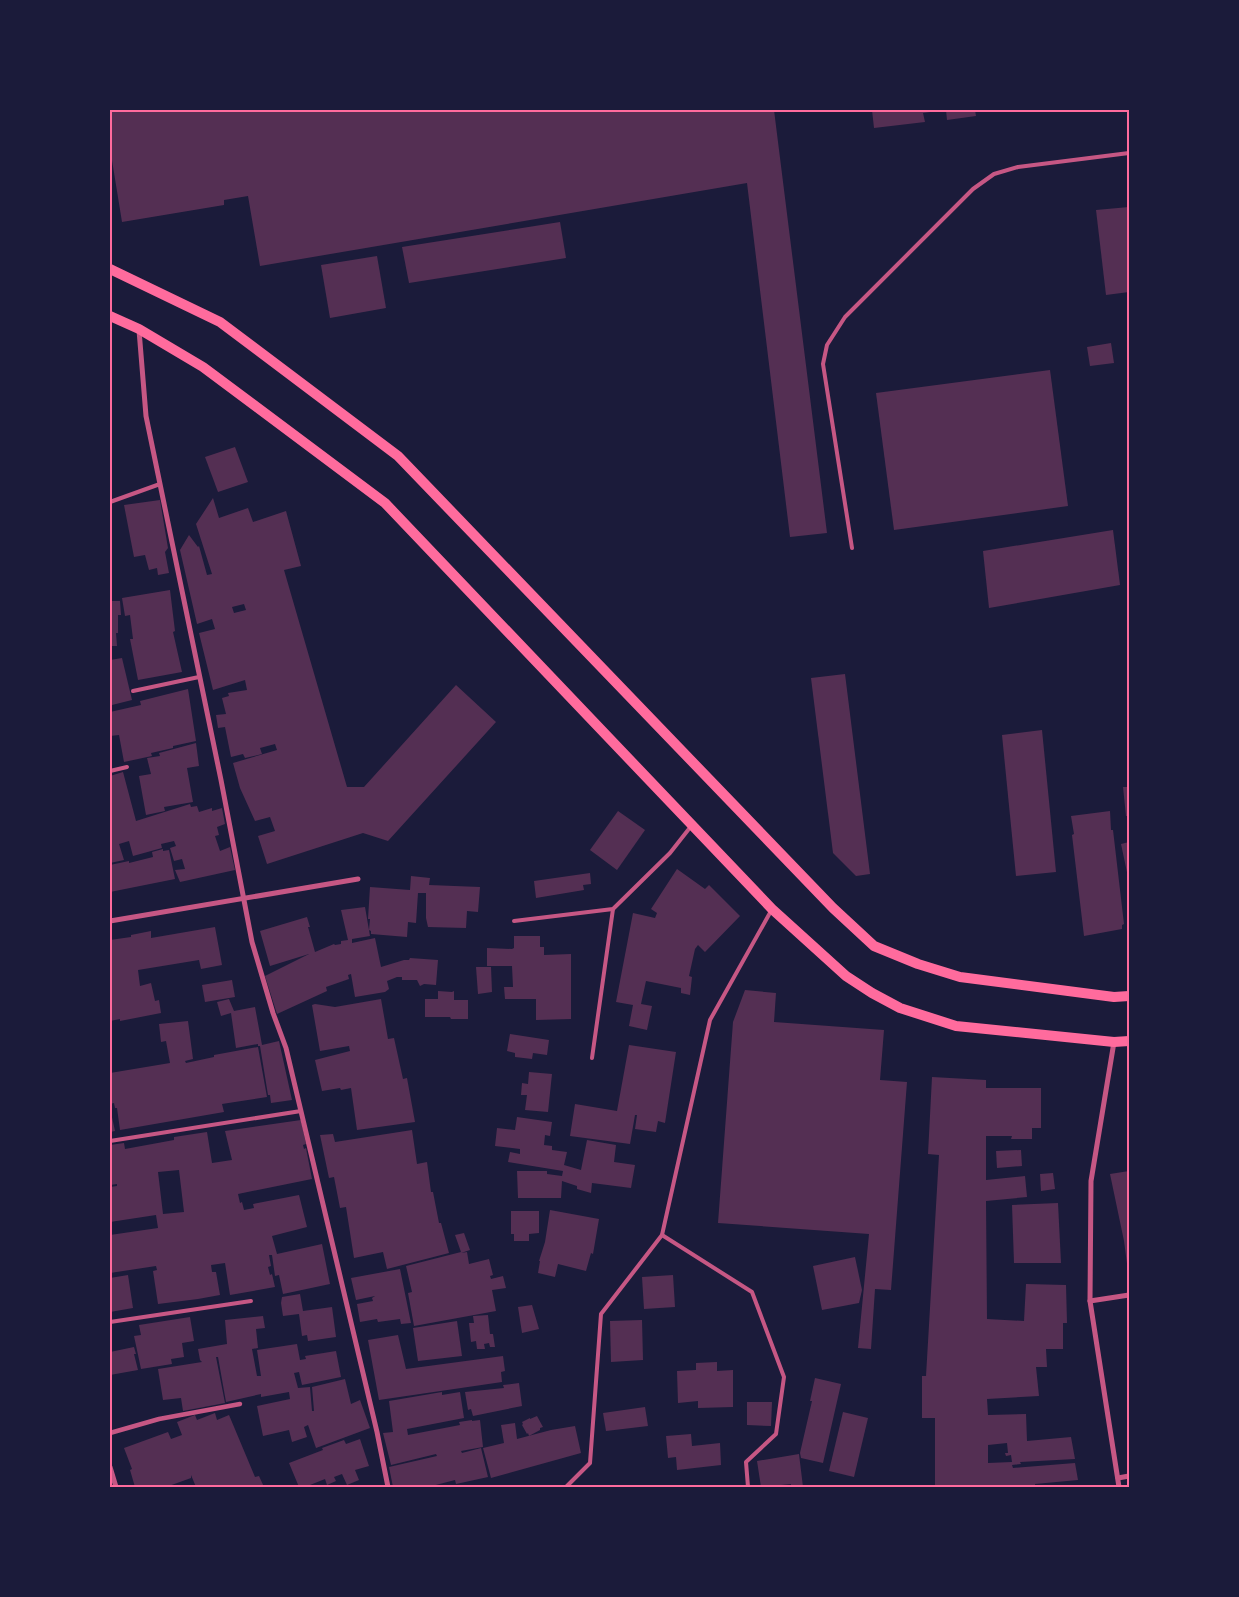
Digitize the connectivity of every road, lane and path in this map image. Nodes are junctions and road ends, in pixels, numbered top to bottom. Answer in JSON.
{"nodes":[{"id":1,"x":1129,"y":153,"type":"edge"},
{"id":2,"x":110,"y":269,"type":"edge"},
{"id":3,"x":110,"y":316,"type":"edge"},
{"id":4,"x":139,"y":328,"type":"junction"},
{"id":5,"x":160,"y":484,"type":"junction"},
{"id":6,"x":110,"y":502,"type":"edge"},
{"id":7,"x":852,"y":548,"type":"dead end"},
{"id":8,"x":199,"y":677,"type":"junction"},
{"id":9,"x":132,"y":691,"type":"dead end"},
{"id":10,"x":127,"y":767,"type":"dead end"},
{"id":11,"x":110,"y":771,"type":"edge"},
{"id":12,"x":692,"y":825,"type":"junction"},
{"id":13,"x":358,"y":880,"type":"dead end"},
{"id":14,"x":244,"y":899,"type":"junction"},
{"id":15,"x":613,"y":909,"type":"junction"},
{"id":16,"x":772,"y":909,"type":"junction"},
{"id":17,"x":110,"y":921,"type":"edge"},
{"id":18,"x":514,"y":921,"type":"dead end"},
{"id":19,"x":1129,"y":996,"type":"edge"},
{"id":20,"x":1129,"y":1041,"type":"edge"},
{"id":21,"x":1114,"y":1042,"type":"junction"},
{"id":22,"x":592,"y":1058,"type":"dead end"},
{"id":23,"x":302,"y":1111,"type":"junction"},
{"id":24,"x":110,"y":1141,"type":"edge"},
{"id":25,"x":662,"y":1235,"type":"junction"},
{"id":26,"x":1129,"y":1295,"type":"edge"},
{"id":27,"x":251,"y":1301,"type":"dead end"},
{"id":28,"x":1090,"y":1301,"type":"junction"},
{"id":29,"x":110,"y":1322,"type":"edge"},
{"id":30,"x":240,"y":1404,"type":"dead end"},
{"id":31,"x":110,"y":1433,"type":"edge"},
{"id":32,"x":110,"y":1467,"type":"edge"},
{"id":33,"x":1129,"y":1476,"type":"edge"},
{"id":34,"x":1118,"y":1478,"type":"junction"},
{"id":35,"x":116,"y":1487,"type":"edge"},
{"id":36,"x":388,"y":1487,"type":"edge"},
{"id":37,"x":566,"y":1487,"type":"edge"},
{"id":38,"x":748,"y":1487,"type":"edge"},
{"id":39,"x":1119,"y":1487,"type":"edge"}],
"edges":[{"from":1,"to":7,"type":"lane"},
{"from":2,"to":19,"type":"main road"},
{"from":3,"to":4,"type":"main road"},
{"from":4,"to":5,"type":"street"},
{"from":4,"to":12,"type":"main road"},
{"from":5,"to":6,"type":"lane"},
{"from":5,"to":8,"type":"street"},
{"from":8,"to":9,"type":"lane"},
{"from":8,"to":14,"type":"street"},
{"from":10,"to":11,"type":"lane"},
{"from":12,"to":15,"type":"lane"},
{"from":12,"to":16,"type":"main road"},
{"from":13,"to":14,"type":"street"},
{"from":14,"to":17,"type":"street"},
{"from":14,"to":23,"type":"street"},
{"from":15,"to":18,"type":"lane"},
{"from":15,"to":22,"type":"lane"},
{"from":16,"to":21,"type":"main road"},
{"from":16,"to":25,"type":"lane"},
{"from":20,"to":21,"type":"main road"},
{"from":21,"to":28,"type":"street"},
{"from":23,"to":24,"type":"lane"},
{"from":23,"to":36,"type":"street"},
{"from":25,"to":37,"type":"lane"},
{"from":25,"to":38,"type":"lane"},
{"from":26,"to":28,"type":"street"},
{"from":27,"to":29,"type":"lane"},
{"from":28,"to":34,"type":"street"},
{"from":30,"to":31,"type":"street"},
{"from":32,"to":35,"type":"street"},
{"from":33,"to":34,"type":"street"},
{"from":34,"to":39,"type":"street"}]}
